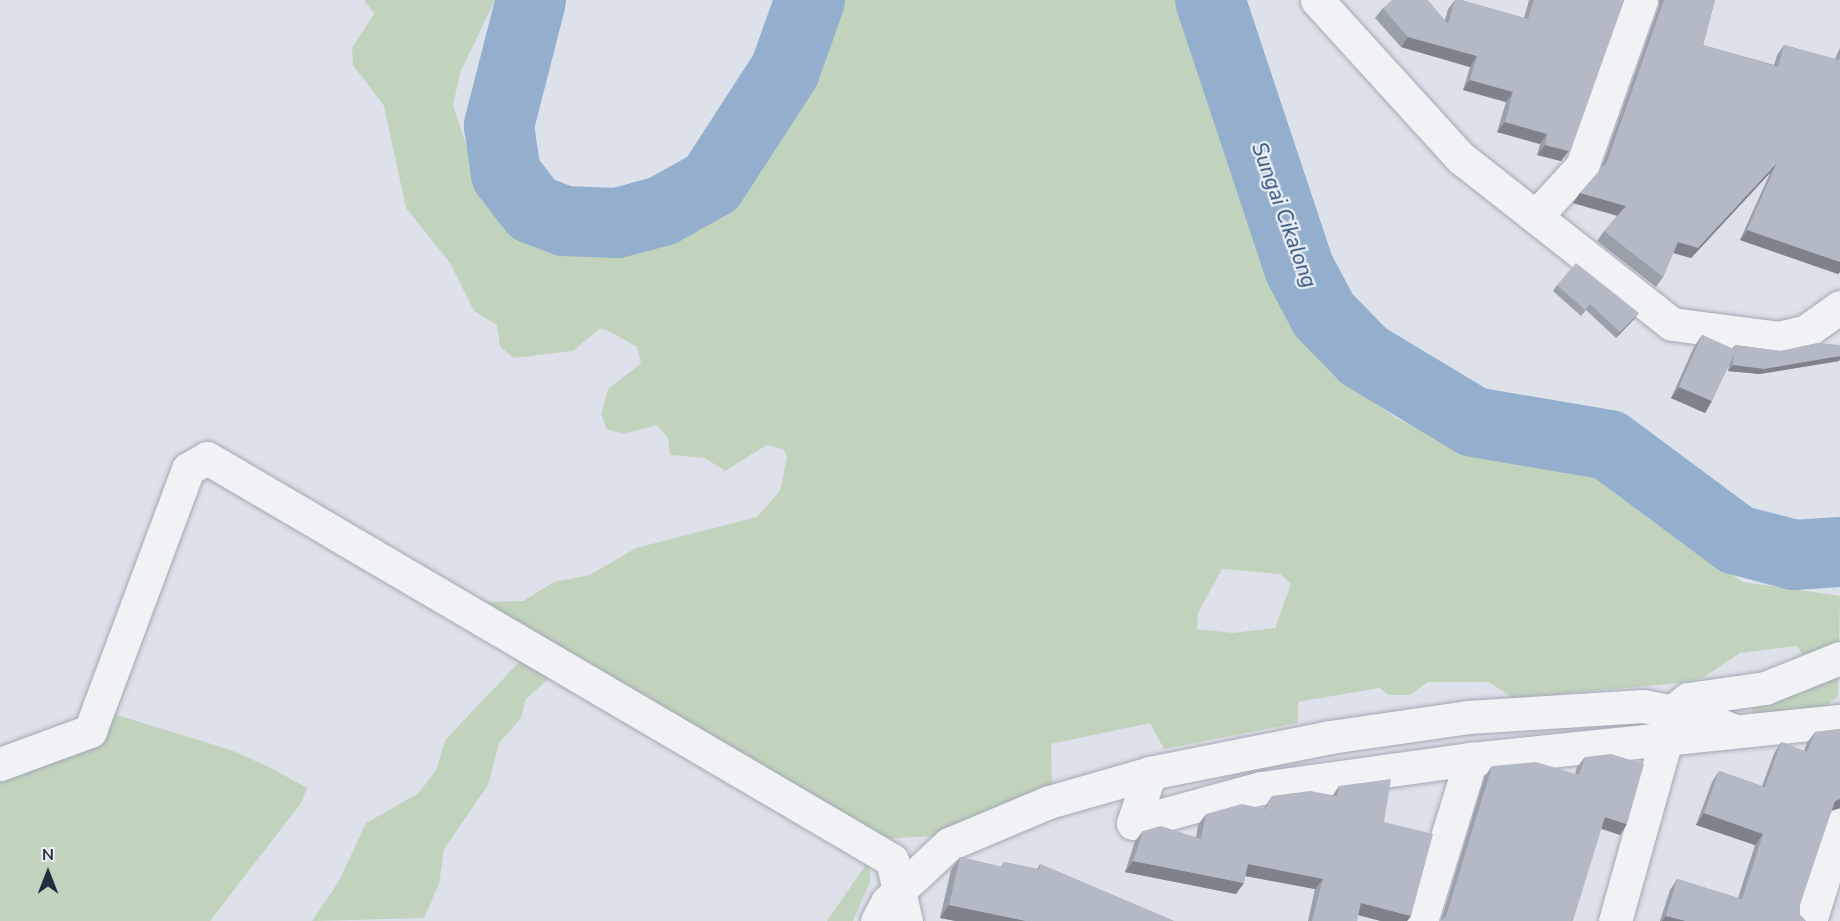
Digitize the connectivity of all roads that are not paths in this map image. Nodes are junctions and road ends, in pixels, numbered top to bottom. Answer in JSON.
{"nodes":[{"id":1,"x":1317,"y":0,"type":"edge"},
{"id":2,"x":1641,"y":0,"type":"edge"},
{"id":3,"x":1537,"y":215,"type":"junction"},
{"id":4,"x":1840,"y":307,"type":"edge"},
{"id":5,"x":1840,"y":658,"type":"edge"},
{"id":6,"x":1674,"y":710,"type":"junction"},
{"id":7,"x":1840,"y":721,"type":"edge"},
{"id":8,"x":1737,"y":732,"type":"junction"},
{"id":9,"x":1665,"y":742,"type":"junction"},
{"id":10,"x":1471,"y":759,"type":"junction"},
{"id":11,"x":0,"y":764,"type":"edge"},
{"id":12,"x":1150,"y":773,"type":"junction"},
{"id":13,"x":1840,"y":825,"type":"edge"},
{"id":14,"x":902,"y":906,"type":"edge"},
{"id":15,"x":877,"y":921,"type":"edge"},
{"id":16,"x":1421,"y":921,"type":"edge"},
{"id":17,"x":1615,"y":921,"type":"edge"},
{"id":18,"x":1810,"y":921,"type":"edge"}],
"edges":[{"from":1,"to":3,"type":"street"},
{"from":2,"to":3,"type":"street"},
{"from":3,"to":4,"type":"street"},
{"from":5,"to":6,"type":"street"},
{"from":6,"to":8,"type":"street"},
{"from":6,"to":12,"type":"street"},
{"from":7,"to":8,"type":"street"},
{"from":8,"to":9,"type":"street"},
{"from":9,"to":10,"type":"street"},
{"from":9,"to":17,"type":"street"},
{"from":10,"to":12,"type":"street"},
{"from":10,"to":16,"type":"street"},
{"from":11,"to":14,"type":"street"},
{"from":12,"to":14,"type":"street"},
{"from":13,"to":18,"type":"street"},
{"from":14,"to":15,"type":"street"}]}
